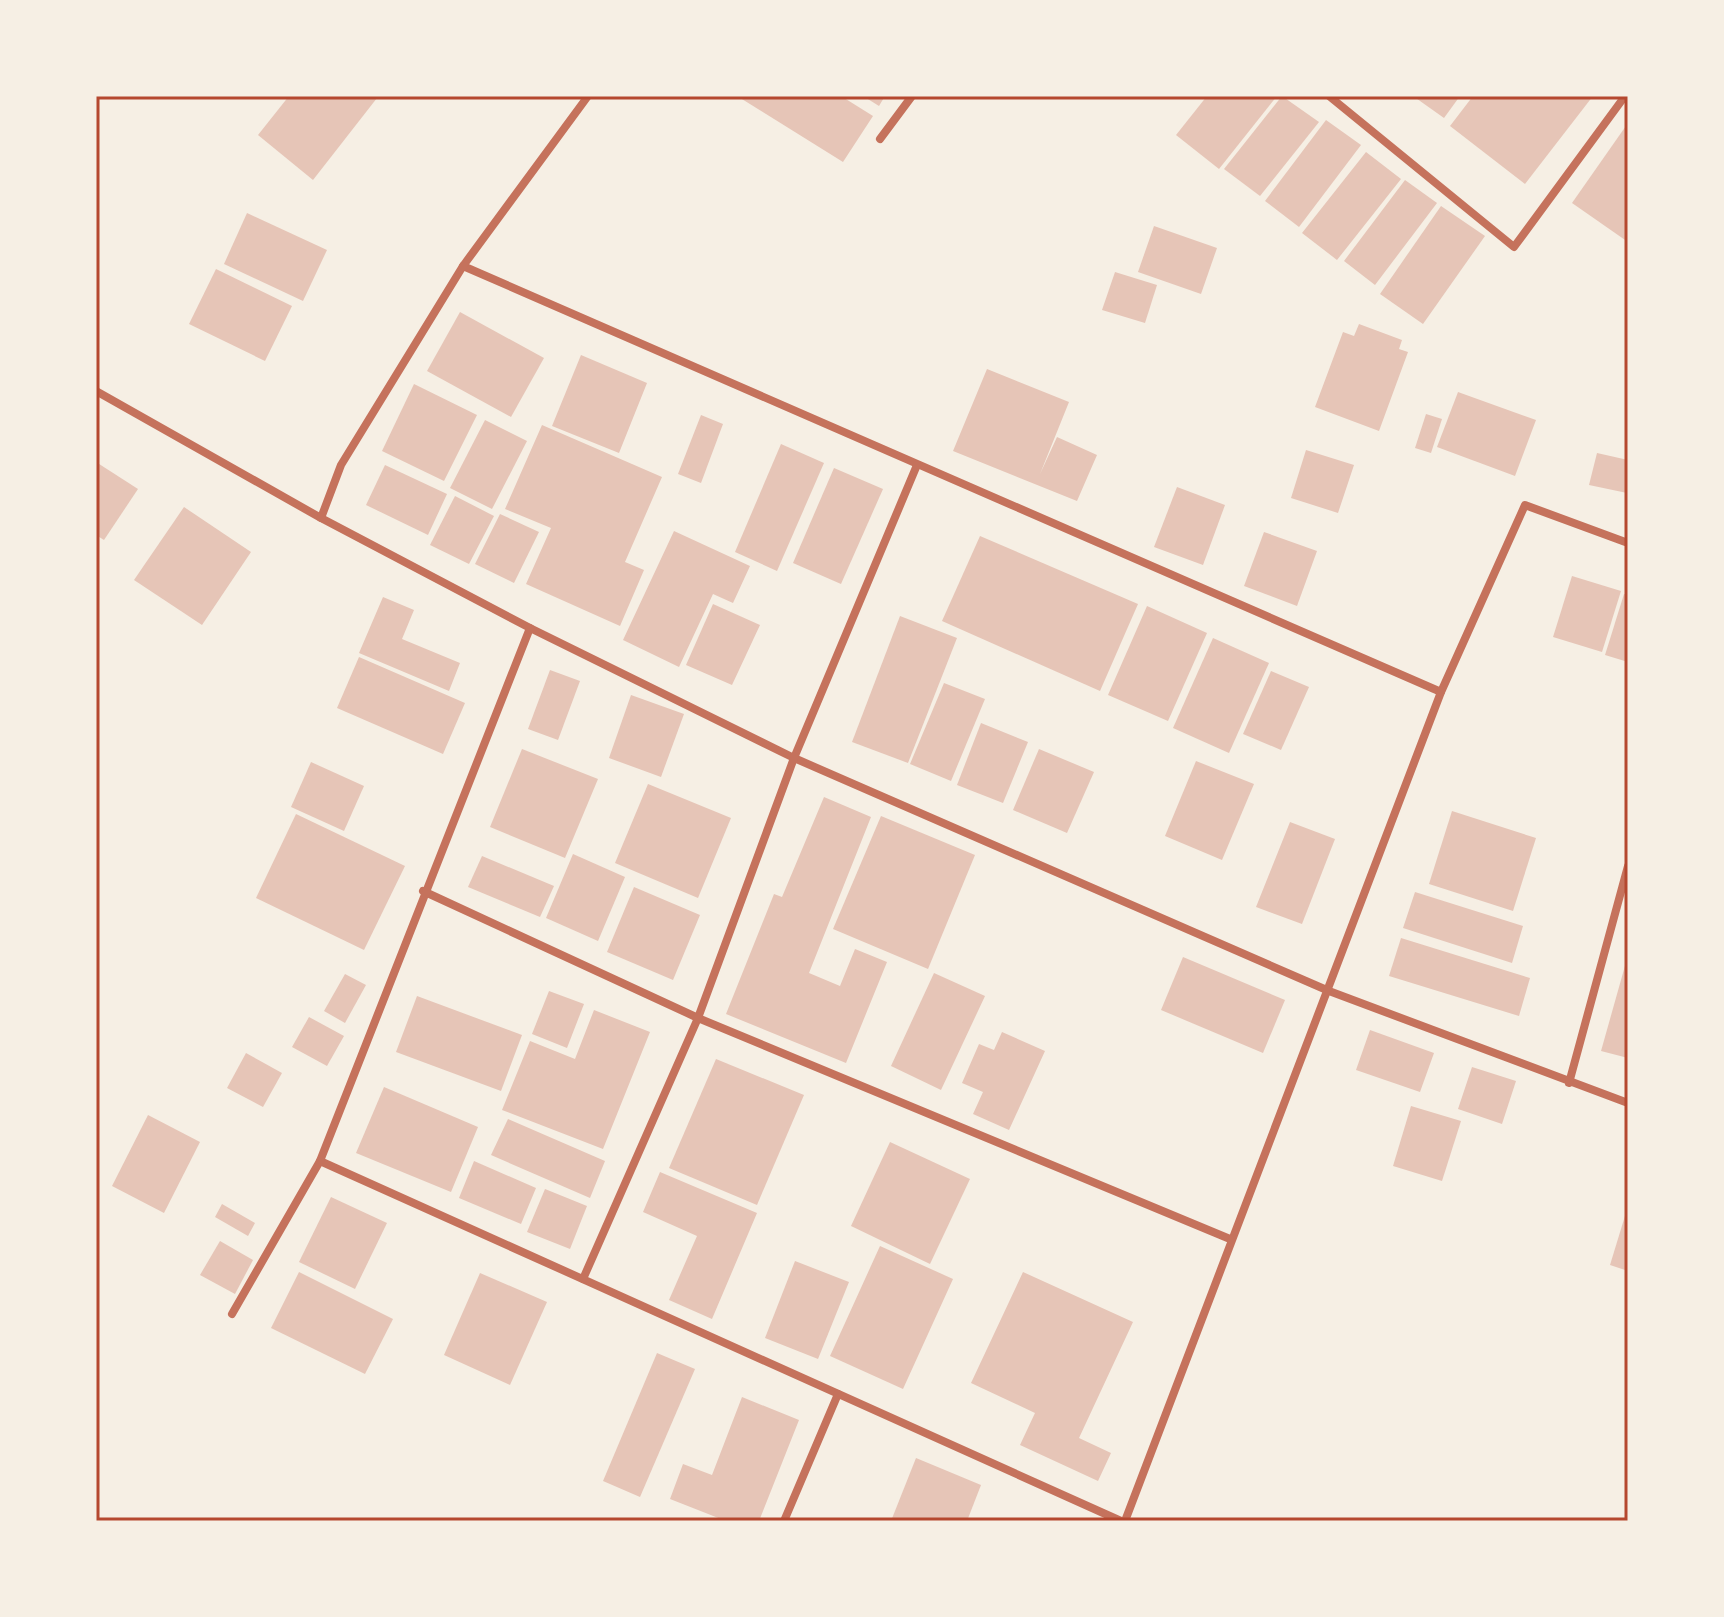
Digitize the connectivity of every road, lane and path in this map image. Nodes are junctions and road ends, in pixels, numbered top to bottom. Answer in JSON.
{"nodes":[{"id":1,"x":588,"y":96,"type":"edge"},
{"id":2,"x":912,"y":96,"type":"edge"},
{"id":3,"x":1329,"y":96,"type":"edge"},
{"id":4,"x":1625,"y":96,"type":"edge"},
{"id":5,"x":880,"y":139,"type":"dead end"},
{"id":6,"x":463,"y":266,"type":"junction"},
{"id":7,"x":96,"y":391,"type":"edge"},
{"id":8,"x":917,"y":465,"type":"junction"},
{"id":9,"x":321,"y":518,"type":"junction"},
{"id":10,"x":1628,"y":543,"type":"edge"},
{"id":11,"x":530,"y":628,"type":"junction"},
{"id":12,"x":1441,"y":692,"type":"junction"},
{"id":13,"x":794,"y":758,"type":"junction"},
{"id":14,"x":1628,"y":866,"type":"edge"},
{"id":15,"x":423,"y":891,"type":"junction"},
{"id":16,"x":1329,"y":991,"type":"junction"},
{"id":17,"x":698,"y":1018,"type":"junction"},
{"id":18,"x":1569,"y":1083,"type":"junction"},
{"id":19,"x":1628,"y":1103,"type":"edge"},
{"id":20,"x":320,"y":1161,"type":"junction"},
{"id":21,"x":1230,"y":1239,"type":"junction"},
{"id":22,"x":583,"y":1279,"type":"junction"},
{"id":23,"x":232,"y":1314,"type":"dead end"},
{"id":24,"x":838,"y":1394,"type":"junction"},
{"id":25,"x":784,"y":1521,"type":"edge"},
{"id":26,"x":1123,"y":1521,"type":"edge"}],
"edges":[{"from":1,"to":6,"type":"street"},
{"from":2,"to":5,"type":"street"},
{"from":3,"to":4,"type":"street"},
{"from":6,"to":8,"type":"street"},
{"from":6,"to":9,"type":"street"},
{"from":7,"to":9,"type":"street"},
{"from":8,"to":12,"type":"street"},
{"from":8,"to":13,"type":"street"},
{"from":9,"to":11,"type":"street"},
{"from":10,"to":12,"type":"street"},
{"from":11,"to":13,"type":"street"},
{"from":11,"to":15,"type":"street"},
{"from":12,"to":16,"type":"street"},
{"from":13,"to":16,"type":"street"},
{"from":13,"to":17,"type":"street"},
{"from":14,"to":18,"type":"street"},
{"from":15,"to":17,"type":"street"},
{"from":15,"to":20,"type":"street"},
{"from":16,"to":18,"type":"street"},
{"from":16,"to":21,"type":"street"},
{"from":17,"to":21,"type":"street"},
{"from":17,"to":22,"type":"street"},
{"from":18,"to":19,"type":"street"},
{"from":20,"to":22,"type":"street"},
{"from":20,"to":23,"type":"street"},
{"from":21,"to":26,"type":"street"},
{"from":22,"to":24,"type":"street"},
{"from":24,"to":25,"type":"street"},
{"from":24,"to":26,"type":"street"}]}
